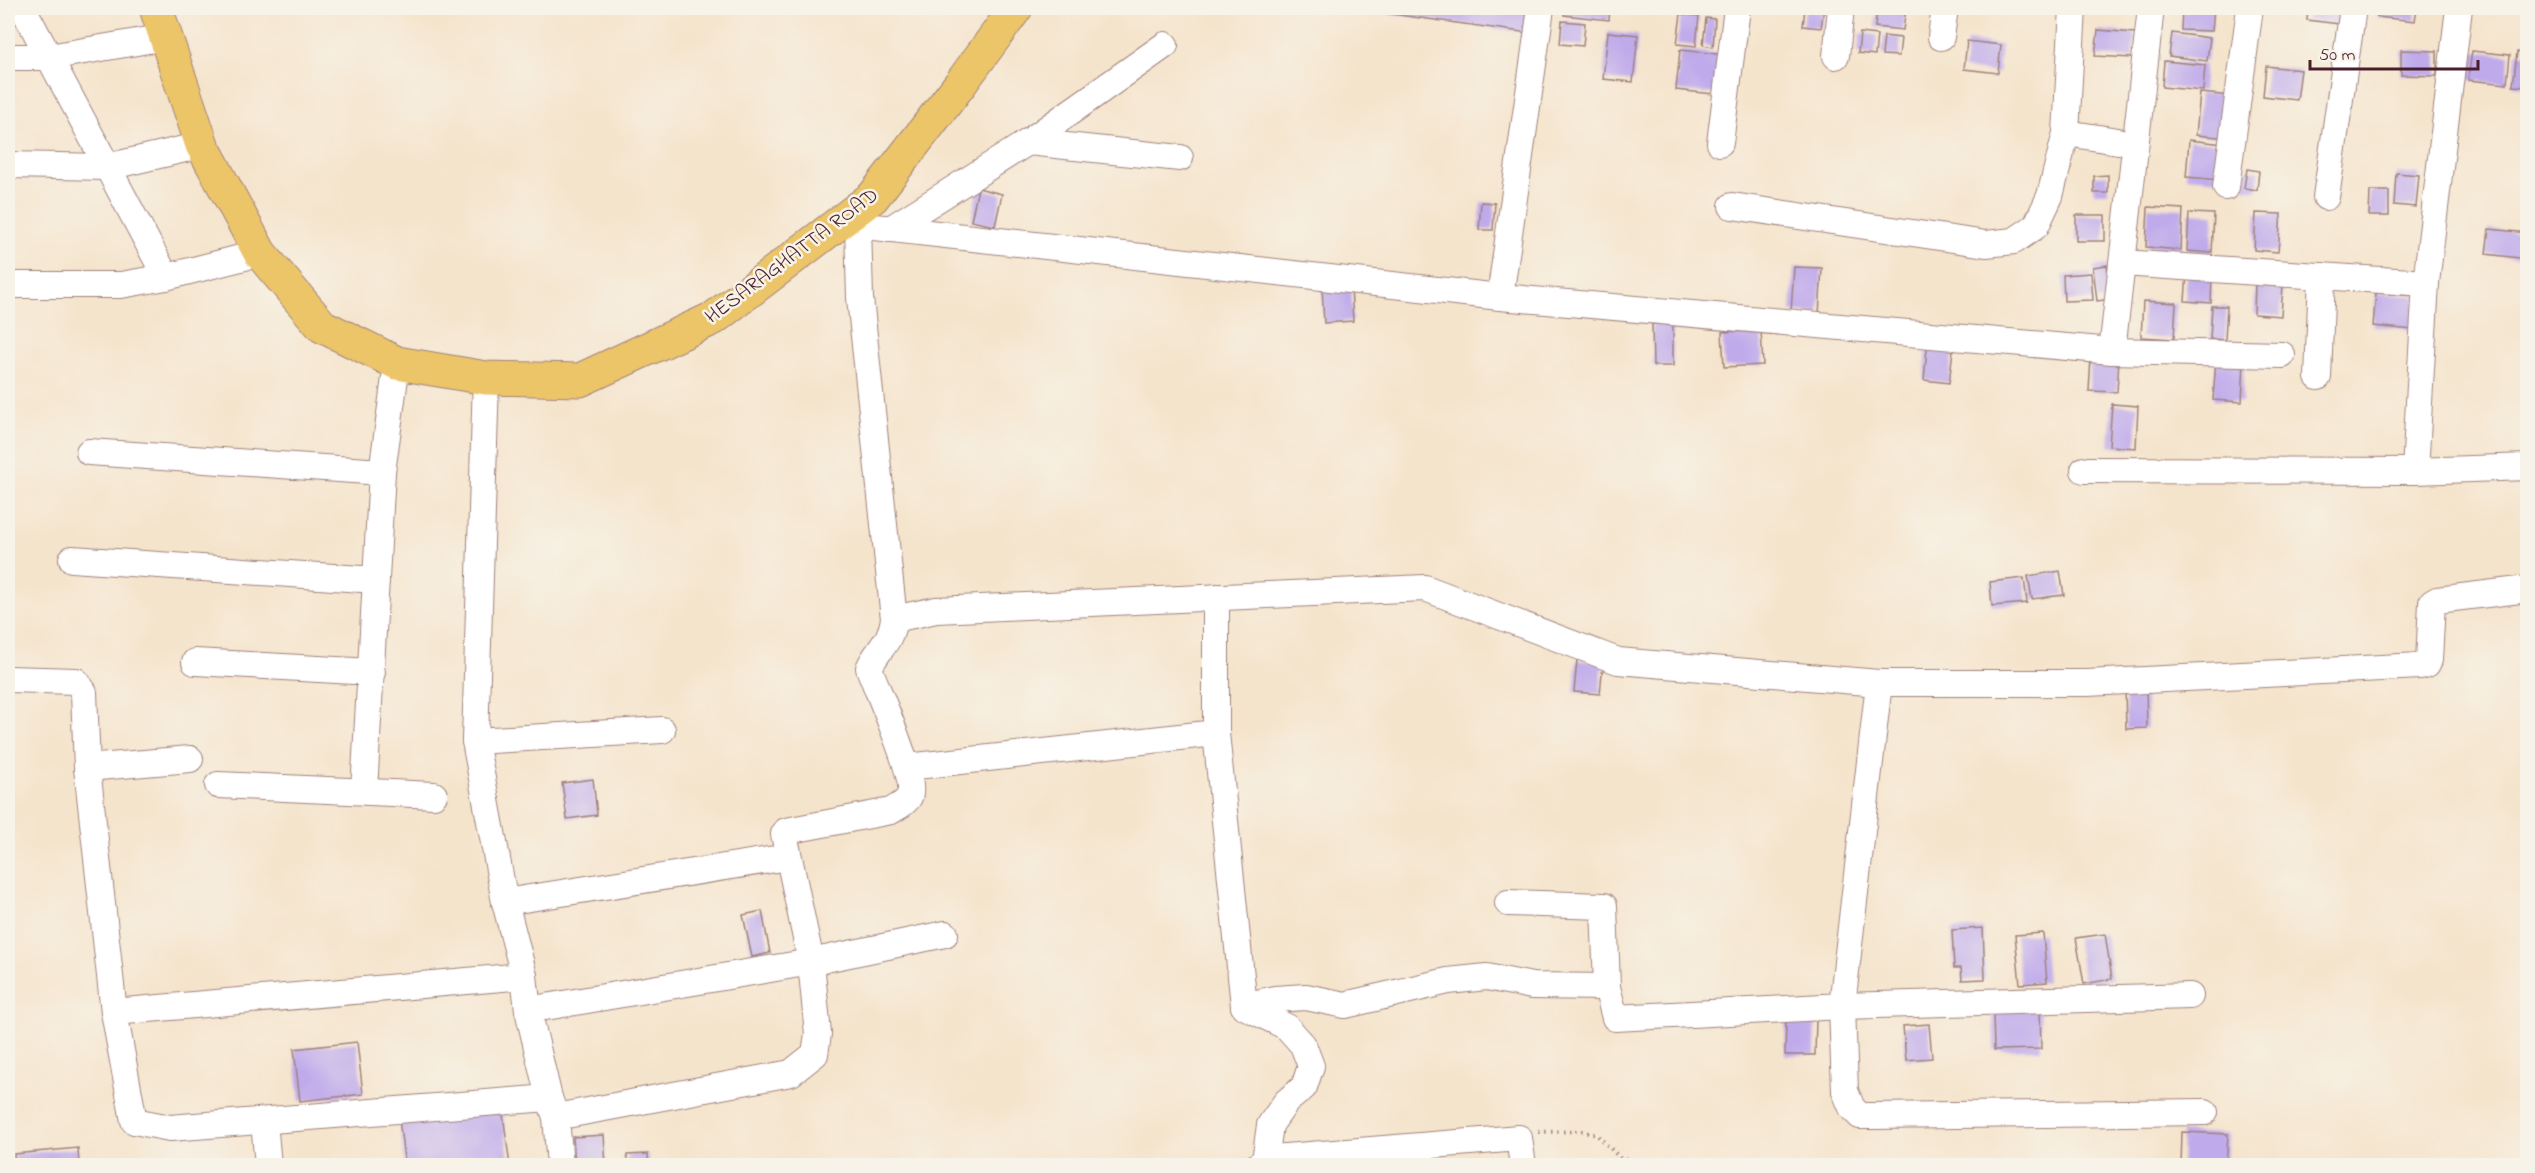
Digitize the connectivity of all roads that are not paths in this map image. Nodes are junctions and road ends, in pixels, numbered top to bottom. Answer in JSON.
{"nodes":[{"id":1,"x":23,"y":8,"type":"edge"},
{"id":2,"x":1016,"y":8,"type":"edge"},
{"id":3,"x":1541,"y":8,"type":"edge"},
{"id":4,"x":1737,"y":8,"type":"edge"},
{"id":5,"x":1841,"y":8,"type":"edge"},
{"id":6,"x":1945,"y":8,"type":"edge"},
{"id":7,"x":2073,"y":8,"type":"edge"},
{"id":8,"x":2151,"y":8,"type":"edge"},
{"id":9,"x":2250,"y":8,"type":"edge"},
{"id":10,"x":2353,"y":8,"type":"edge"},
{"id":11,"x":2459,"y":8,"type":"edge"},
{"id":12,"x":161,"y":22,"type":"edge"},
{"id":13,"x":1941,"y":37,"type":"dead end"},
{"id":14,"x":1165,"y":45,"type":"dead end"},
{"id":15,"x":1836,"y":56,"type":"dead end"},
{"id":16,"x":8,"y":57,"type":"edge"},
{"id":17,"x":48,"y":57,"type":"junction"},
{"id":18,"x":2066,"y":134,"type":"junction"},
{"id":19,"x":2118,"y":141,"type":"dead end"},
{"id":20,"x":1028,"y":142,"type":"junction"},
{"id":21,"x":1720,"y":143,"type":"dead end"},
{"id":22,"x":202,"y":145,"type":"junction"},
{"id":23,"x":1180,"y":158,"type":"dead end"},
{"id":24,"x":8,"y":165,"type":"edge"},
{"id":25,"x":107,"y":167,"type":"junction"},
{"id":26,"x":2226,"y":187,"type":"dead end"},
{"id":27,"x":2326,"y":197,"type":"dead end"},
{"id":28,"x":1732,"y":206,"type":"dead end"},
{"id":29,"x":849,"y":224,"type":"junction"},
{"id":30,"x":890,"y":229,"type":"junction"},
{"id":31,"x":260,"y":253,"type":"junction"},
{"id":32,"x":2122,"y":263,"type":"junction"},
{"id":33,"x":2322,"y":276,"type":"junction"},
{"id":34,"x":166,"y":278,"type":"junction"},
{"id":35,"x":2426,"y":283,"type":"junction"},
{"id":36,"x":8,"y":285,"type":"edge"},
{"id":37,"x":1500,"y":297,"type":"junction"},
{"id":38,"x":2112,"y":351,"type":"junction"},
{"id":39,"x":2282,"y":355,"type":"dead end"},
{"id":40,"x":397,"y":363,"type":"junction"},
{"id":41,"x":2318,"y":377,"type":"dead end"},
{"id":42,"x":486,"y":378,"type":"junction"},
{"id":43,"x":90,"y":452,"type":"dead end"},
{"id":44,"x":2528,"y":467,"type":"edge"},
{"id":45,"x":2084,"y":470,"type":"dead end"},
{"id":46,"x":2415,"y":471,"type":"junction"},
{"id":47,"x":382,"y":472,"type":"junction"},
{"id":48,"x":72,"y":559,"type":"dead end"},
{"id":49,"x":376,"y":580,"type":"junction"},
{"id":50,"x":2528,"y":589,"type":"edge"},
{"id":51,"x":1216,"y":597,"type":"junction"},
{"id":52,"x":894,"y":619,"type":"junction"},
{"id":53,"x":195,"y":662,"type":"dead end"},
{"id":54,"x":372,"y":672,"type":"junction"},
{"id":55,"x":8,"y":679,"type":"edge"},
{"id":56,"x":1879,"y":683,"type":"junction"},
{"id":57,"x":662,"y":730,"type":"dead end"},
{"id":58,"x":1216,"y":734,"type":"junction"},
{"id":59,"x":476,"y":741,"type":"junction"},
{"id":60,"x":190,"y":759,"type":"dead end"},
{"id":61,"x":907,"y":767,"type":"junction"},
{"id":62,"x":87,"y":768,"type":"junction"},
{"id":63,"x":218,"y":785,"type":"dead end"},
{"id":64,"x":364,"y":791,"type":"junction"},
{"id":65,"x":434,"y":795,"type":"dead end"},
{"id":66,"x":788,"y":857,"type":"junction"},
{"id":67,"x":505,"y":902,"type":"junction"},
{"id":68,"x":1508,"y":903,"type":"dead end"},
{"id":69,"x":945,"y":934,"type":"dead end"},
{"id":70,"x":811,"y":962,"type":"junction"},
{"id":71,"x":524,"y":976,"type":"junction"},
{"id":72,"x":1607,"y":987,"type":"junction"},
{"id":73,"x":2190,"y":996,"type":"dead end"},
{"id":74,"x":1244,"y":1006,"type":"junction"},
{"id":75,"x":1842,"y":1006,"type":"junction"},
{"id":76,"x":528,"y":1010,"type":"junction"},
{"id":77,"x":114,"y":1012,"type":"junction"},
{"id":78,"x":552,"y":1108,"type":"junction"},
{"id":79,"x":2205,"y":1112,"type":"dead end"},
{"id":80,"x":264,"y":1121,"type":"junction"},
{"id":81,"x":1261,"y":1163,"type":"edge"},
{"id":82,"x":268,"y":1166,"type":"edge"},
{"id":83,"x":560,"y":1166,"type":"edge"},
{"id":84,"x":1522,"y":1166,"type":"edge"}],
"edges":[{"from":1,"to":17,"type":"street"},
{"from":2,"to":29,"type":"main road","name":"HESARAGHATTA ROAD"},
{"from":3,"to":37,"type":"street"},
{"from":4,"to":21,"type":"street"},
{"from":5,"to":15,"type":"street"},
{"from":6,"to":13,"type":"street"},
{"from":7,"to":18,"type":"street"},
{"from":8,"to":32,"type":"street"},
{"from":9,"to":26,"type":"street"},
{"from":10,"to":27,"type":"street"},
{"from":11,"to":35,"type":"street"},
{"from":12,"to":17,"type":"street"},
{"from":12,"to":22,"type":"main road","name":"HESARAGHATTA ROAD"},
{"from":14,"to":20,"type":"street"},
{"from":16,"to":17,"type":"street"},
{"from":17,"to":25,"type":"street"},
{"from":18,"to":19,"type":"street"},
{"from":18,"to":28,"type":"street"},
{"from":20,"to":23,"type":"street"},
{"from":20,"to":30,"type":"street"},
{"from":22,"to":25,"type":"street"},
{"from":22,"to":31,"type":"main road","name":"HESARAGHATTA ROAD"},
{"from":24,"to":25,"type":"street"},
{"from":25,"to":34,"type":"street"},
{"from":29,"to":30,"type":"street"},
{"from":29,"to":42,"type":"main road","name":"HESARAGHATTA ROAD"},
{"from":29,"to":52,"type":"street"},
{"from":30,"to":37,"type":"street"},
{"from":31,"to":34,"type":"street"},
{"from":31,"to":40,"type":"main road","name":"HESARAGHATTA ROAD"},
{"from":32,"to":33,"type":"street"},
{"from":32,"to":38,"type":"street"},
{"from":33,"to":35,"type":"street"},
{"from":33,"to":41,"type":"street"},
{"from":34,"to":36,"type":"street"},
{"from":35,"to":46,"type":"street"},
{"from":37,"to":38,"type":"street"},
{"from":38,"to":39,"type":"street"},
{"from":40,"to":42,"type":"main road","name":"HESARAGHATTA ROAD"},
{"from":40,"to":47,"type":"street"},
{"from":42,"to":59,"type":"street"},
{"from":43,"to":47,"type":"street"},
{"from":44,"to":46,"type":"street"},
{"from":45,"to":46,"type":"street"},
{"from":47,"to":49,"type":"street"},
{"from":48,"to":49,"type":"street"},
{"from":49,"to":54,"type":"street"},
{"from":50,"to":56,"type":"street"},
{"from":51,"to":52,"type":"street"},
{"from":51,"to":56,"type":"street"},
{"from":51,"to":58,"type":"street"},
{"from":52,"to":61,"type":"street"},
{"from":53,"to":54,"type":"street"},
{"from":54,"to":64,"type":"street"},
{"from":55,"to":62,"type":"street"},
{"from":56,"to":75,"type":"street"},
{"from":57,"to":59,"type":"street"},
{"from":58,"to":61,"type":"street"},
{"from":58,"to":74,"type":"street"},
{"from":59,"to":67,"type":"street"},
{"from":60,"to":62,"type":"street"},
{"from":61,"to":66,"type":"street"},
{"from":62,"to":77,"type":"street"},
{"from":63,"to":64,"type":"street"},
{"from":64,"to":65,"type":"street"},
{"from":66,"to":67,"type":"street"},
{"from":66,"to":70,"type":"street"},
{"from":67,"to":71,"type":"street"},
{"from":68,"to":72,"type":"street"},
{"from":69,"to":70,"type":"street"},
{"from":70,"to":76,"type":"street"},
{"from":70,"to":78,"type":"street"},
{"from":71,"to":76,"type":"street"},
{"from":71,"to":77,"type":"street"},
{"from":72,"to":74,"type":"street"},
{"from":72,"to":75,"type":"street"},
{"from":73,"to":75,"type":"street"},
{"from":74,"to":81,"type":"street"},
{"from":75,"to":79,"type":"street"},
{"from":76,"to":78,"type":"street"},
{"from":77,"to":80,"type":"street"},
{"from":78,"to":80,"type":"street"},
{"from":78,"to":83,"type":"street"},
{"from":80,"to":82,"type":"street"},
{"from":81,"to":84,"type":"street"}]}
